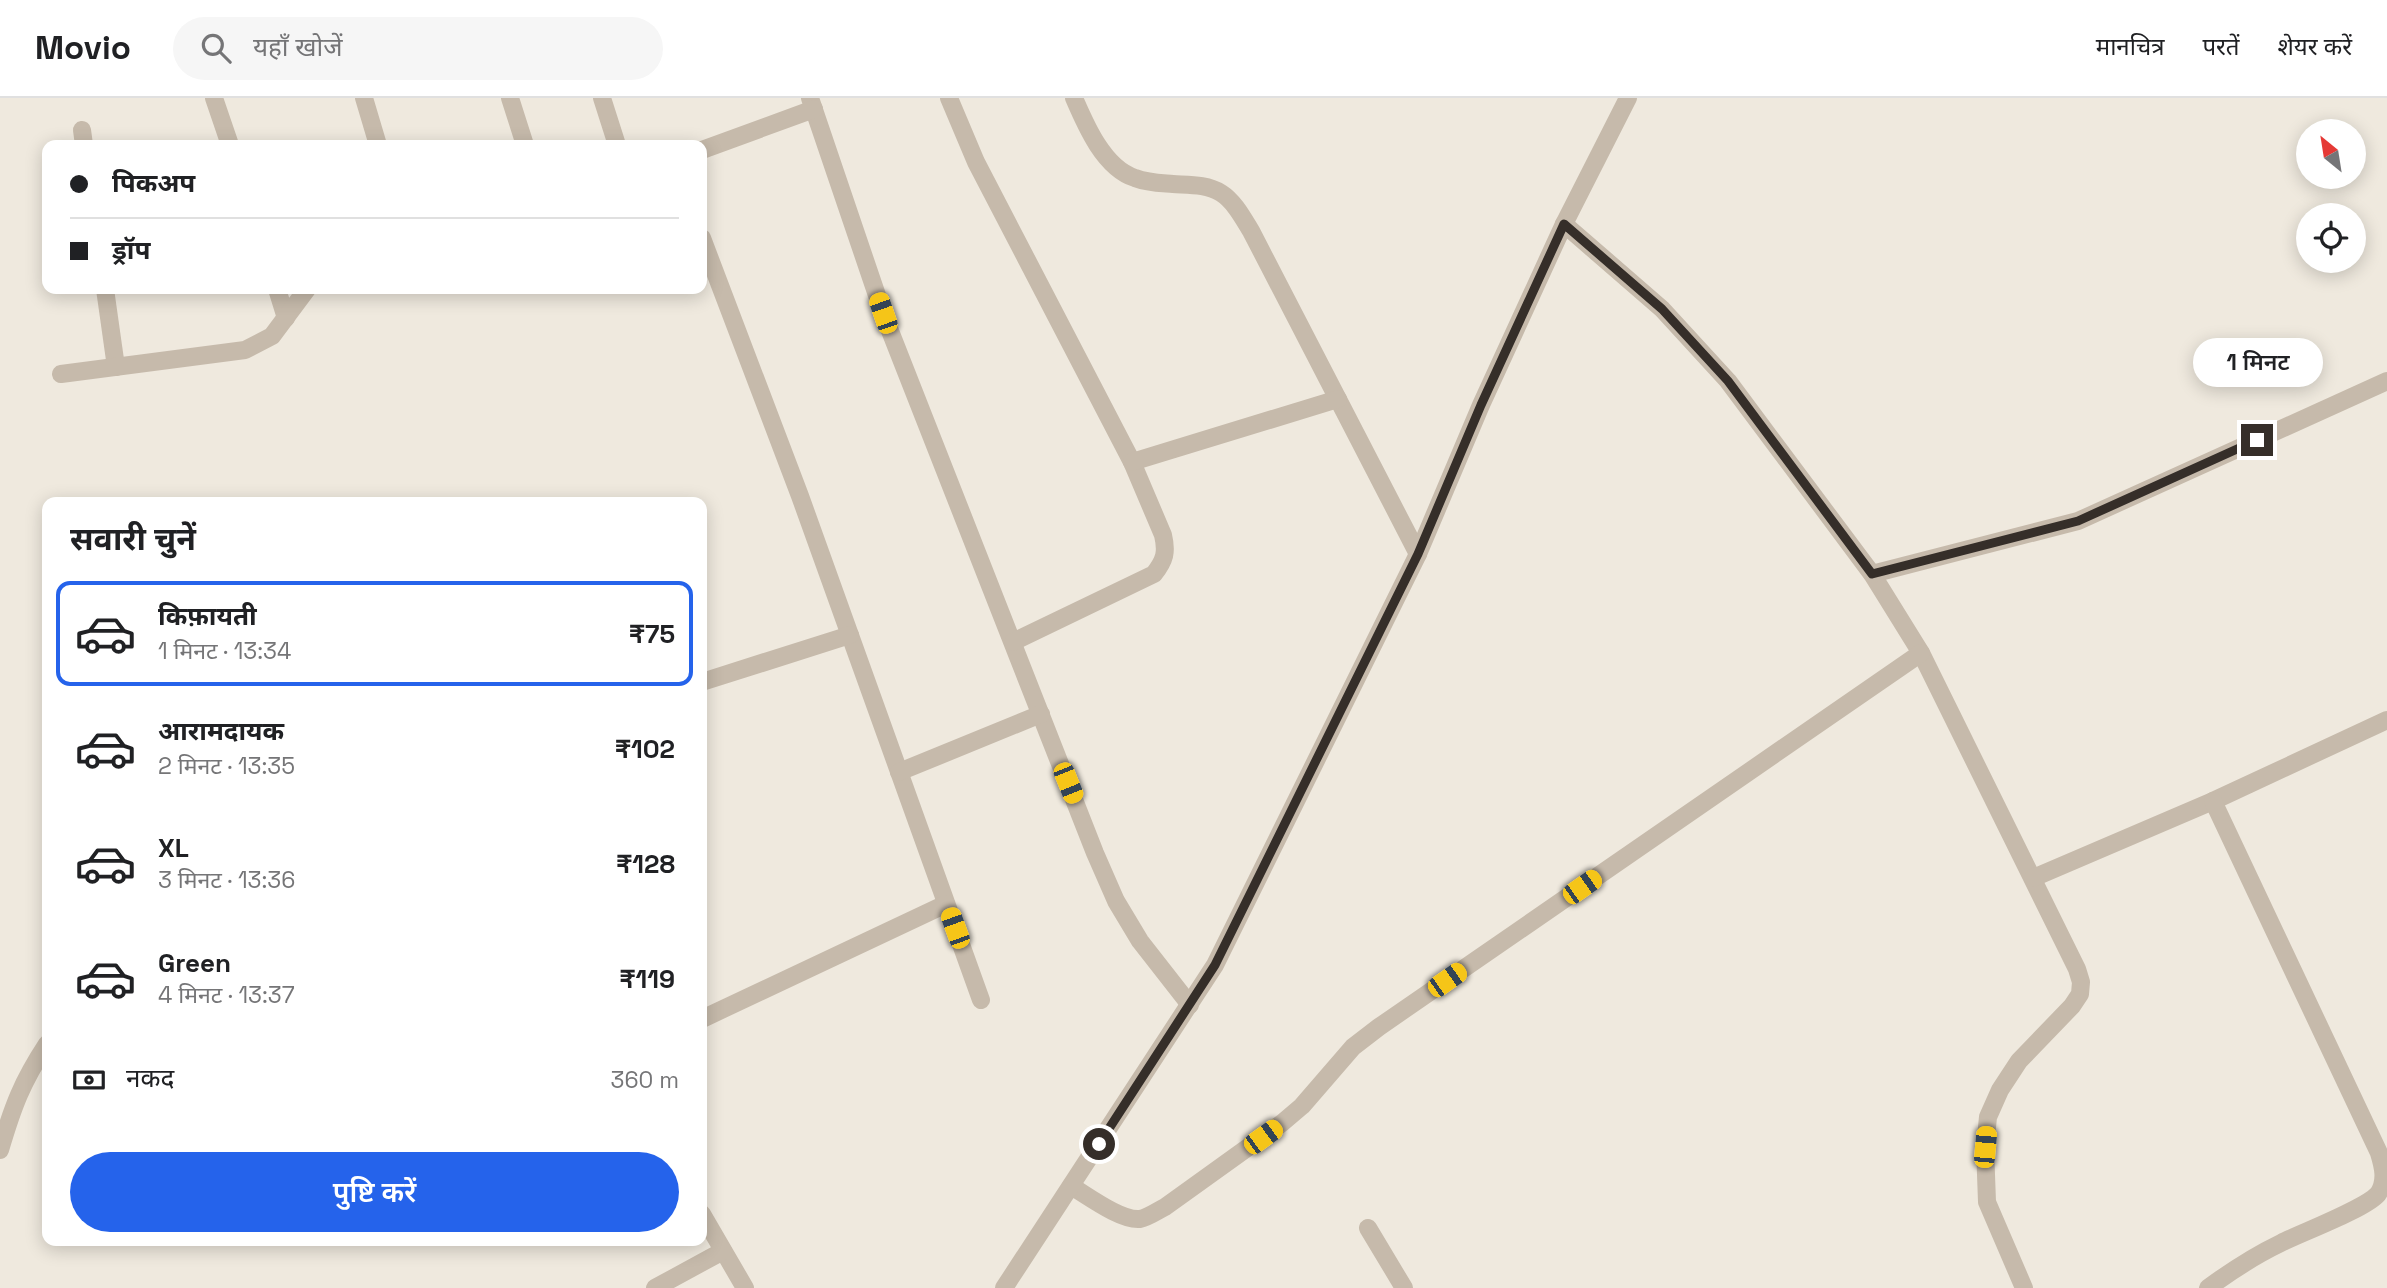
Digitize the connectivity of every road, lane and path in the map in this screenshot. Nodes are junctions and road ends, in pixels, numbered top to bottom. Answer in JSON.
{"nodes":[{"id":1,"x":214,"y":98,"type":"edge"},
{"id":2,"x":363,"y":98,"type":"edge"},
{"id":3,"x":510,"y":98,"type":"edge"},
{"id":4,"x":602,"y":98,"type":"edge"},
{"id":5,"x":949,"y":98,"type":"edge"},
{"id":6,"x":1074,"y":98,"type":"edge"},
{"id":7,"x":1628,"y":98,"type":"edge"},
{"id":8,"x":812,"y":104,"type":"edge"},
{"id":9,"x":228,"y":140,"type":"edge"},
{"id":10,"x":376,"y":140,"type":"edge"},
{"id":11,"x":523,"y":140,"type":"edge"},
{"id":12,"x":615,"y":140,"type":"edge"},
{"id":13,"x":707,"y":148,"type":"edge"},
{"id":14,"x":1564,"y":224,"type":"junction"},
{"id":15,"x":707,"y":251,"type":"edge"},
{"id":16,"x":106,"y":294,"type":"edge"},
{"id":17,"x":279,"y":294,"type":"edge"},
{"id":18,"x":303,"y":294,"type":"edge"},
{"id":19,"x":286,"y":318,"type":"junction"},
{"id":20,"x":116,"y":367,"type":"junction"},
{"id":21,"x":61,"y":374,"type":"dead end"},
{"id":22,"x":2385,"y":386,"type":"edge"},
{"id":23,"x":1338,"y":399,"type":"junction"},
{"id":24,"x":1132,"y":462,"type":"junction"},
{"id":25,"x":1418,"y":554,"type":"junction"},
{"id":26,"x":1872,"y":574,"type":"junction"},
{"id":27,"x":850,"y":635,"type":"junction"},
{"id":28,"x":1013,"y":642,"type":"junction"},
{"id":29,"x":1921,"y":653,"type":"junction"},
{"id":30,"x":707,"y":680,"type":"edge"},
{"id":31,"x":1041,"y":714,"type":"junction"},
{"id":32,"x":2387,"y":720,"type":"edge"},
{"id":33,"x":899,"y":772,"type":"junction"},
{"id":34,"x":2213,"y":801,"type":"junction"},
{"id":35,"x":2033,"y":878,"type":"junction"},
{"id":36,"x":946,"y":904,"type":"junction"},
{"id":37,"x":981,"y":1000,"type":"dead end"},
{"id":38,"x":1190,"y":1005,"type":"junction"},
{"id":39,"x":707,"y":1017,"type":"edge"},
{"id":40,"x":42,"y":1052,"type":"edge"},
{"id":41,"x":0,"y":1150,"type":"edge"},
{"id":42,"x":1071,"y":1186,"type":"junction"},
{"id":43,"x":707,"y":1223,"type":"edge"},
{"id":44,"x":1368,"y":1228,"type":"dead end"},
{"id":45,"x":723,"y":1251,"type":"junction"},
{"id":46,"x":655,"y":1288,"type":"edge"},
{"id":47,"x":745,"y":1288,"type":"edge"},
{"id":48,"x":1004,"y":1288,"type":"edge"},
{"id":49,"x":1404,"y":1288,"type":"edge"},
{"id":50,"x":2024,"y":1288,"type":"edge"},
{"id":51,"x":2208,"y":1288,"type":"edge"}],
"edges":[{"from":1,"to":9,"type":"street"},
{"from":2,"to":10,"type":"street"},
{"from":3,"to":11,"type":"street"},
{"from":4,"to":12,"type":"street"},
{"from":5,"to":24,"type":"street"},
{"from":6,"to":23,"type":"street"},
{"from":7,"to":14,"type":"street"},
{"from":8,"to":13,"type":"street"},
{"from":8,"to":28,"type":"street"},
{"from":14,"to":25,"type":"street"},
{"from":14,"to":26,"type":"street"},
{"from":15,"to":27,"type":"street"},
{"from":16,"to":20,"type":"street"},
{"from":17,"to":19,"type":"street"},
{"from":18,"to":19,"type":"street"},
{"from":19,"to":20,"type":"street"},
{"from":20,"to":21,"type":"street"},
{"from":22,"to":26,"type":"street"},
{"from":23,"to":24,"type":"street"},
{"from":23,"to":25,"type":"street"},
{"from":24,"to":28,"type":"street"},
{"from":25,"to":38,"type":"street"},
{"from":26,"to":29,"type":"street"},
{"from":27,"to":30,"type":"street"},
{"from":27,"to":33,"type":"street"},
{"from":28,"to":31,"type":"street"},
{"from":29,"to":35,"type":"street"},
{"from":29,"to":42,"type":"street"},
{"from":31,"to":33,"type":"street"},
{"from":31,"to":38,"type":"street"},
{"from":32,"to":34,"type":"street"},
{"from":33,"to":36,"type":"street"},
{"from":34,"to":35,"type":"street"},
{"from":34,"to":51,"type":"street"},
{"from":35,"to":50,"type":"street"},
{"from":36,"to":37,"type":"street"},
{"from":36,"to":39,"type":"street"},
{"from":38,"to":42,"type":"street"},
{"from":40,"to":41,"type":"street"},
{"from":42,"to":48,"type":"street"},
{"from":43,"to":45,"type":"street"},
{"from":44,"to":49,"type":"street"},
{"from":45,"to":46,"type":"street"},
{"from":45,"to":47,"type":"street"}]}
